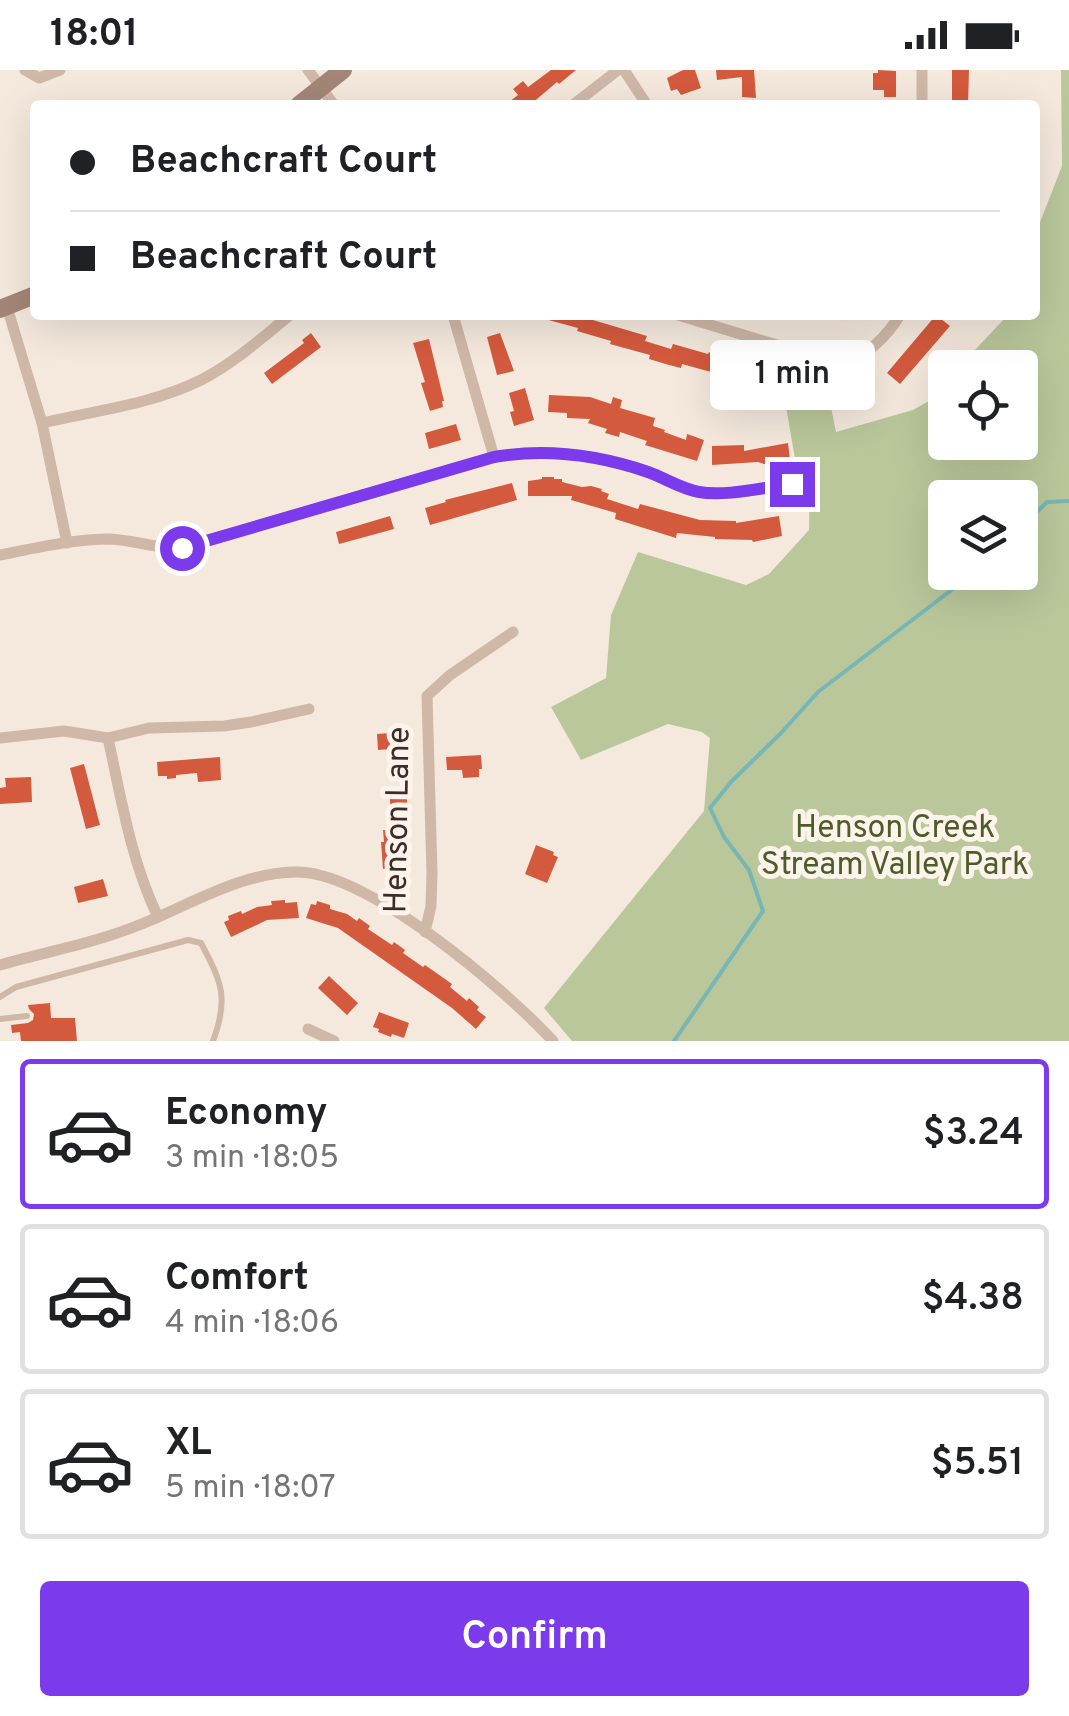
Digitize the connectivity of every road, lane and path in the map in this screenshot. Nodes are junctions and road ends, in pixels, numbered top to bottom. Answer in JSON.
{"nodes":[{"id":1,"x":25,"y":70,"type":"edge"},
{"id":2,"x":60,"y":70,"type":"edge"},
{"id":3,"x":308,"y":70,"type":"edge"},
{"id":4,"x":343,"y":70,"type":"edge"},
{"id":5,"x":621,"y":70,"type":"edge"},
{"id":6,"x":922,"y":70,"type":"edge"},
{"id":7,"x":322,"y":87,"type":"junction"},
{"id":8,"x":305,"y":100,"type":"edge"},
{"id":9,"x":331,"y":100,"type":"edge"},
{"id":10,"x":579,"y":100,"type":"edge"},
{"id":11,"x":643,"y":100,"type":"edge"},
{"id":12,"x":922,"y":100,"type":"edge"},
{"id":13,"x":30,"y":296,"type":"edge"},
{"id":14,"x":3,"y":308,"type":"edge"},
{"id":15,"x":284,"y":320,"type":"edge"},
{"id":16,"x":454,"y":320,"type":"edge"},
{"id":17,"x":694,"y":320,"type":"edge"},
{"id":18,"x":896,"y":320,"type":"edge"},
{"id":19,"x":42,"y":423,"type":"junction"},
{"id":20,"x":494,"y":457,"type":"junction"},
{"id":21,"x":792,"y":484,"type":"dead end"},
{"id":22,"x":67,"y":543,"type":"junction"},
{"id":23,"x":0,"y":555,"type":"edge"},
{"id":24,"x":514,"y":632,"type":"dead end"},
{"id":25,"x":309,"y":709,"type":"dead end"},
{"id":26,"x":0,"y":738,"type":"edge"},
{"id":27,"x":108,"y":738,"type":"junction"},
{"id":28,"x":158,"y":916,"type":"junction"},
{"id":29,"x":425,"y":932,"type":"junction"},
{"id":30,"x":0,"y":965,"type":"edge"},
{"id":31,"x":0,"y":997,"type":"edge"},
{"id":32,"x":26,"y":1016,"type":"dead end"},
{"id":33,"x":0,"y":1019,"type":"edge"},
{"id":34,"x":308,"y":1029,"type":"dead end"},
{"id":35,"x":213,"y":1041,"type":"edge"},
{"id":36,"x":334,"y":1041,"type":"edge"},
{"id":37,"x":553,"y":1041,"type":"edge"}],
"edges":[{"from":1,"to":2,"type":"street"},
{"from":3,"to":7,"type":"street"},
{"from":4,"to":7,"type":"main road"},
{"from":5,"to":10,"type":"street"},
{"from":5,"to":11,"type":"street"},
{"from":6,"to":12,"type":"street"},
{"from":7,"to":8,"type":"main road"},
{"from":7,"to":9,"type":"street"},
{"from":13,"to":14,"type":"main road"},
{"from":14,"to":19,"type":"street"},
{"from":15,"to":19,"type":"street"},
{"from":16,"to":20,"type":"street"},
{"from":17,"to":18,"type":"street"},
{"from":19,"to":22,"type":"street"},
{"from":20,"to":21,"type":"street"},
{"from":20,"to":22,"type":"street"},
{"from":22,"to":23,"type":"street"},
{"from":24,"to":29,"type":"street","name":"Henson Lane"},
{"from":25,"to":27,"type":"street"},
{"from":26,"to":27,"type":"street"},
{"from":27,"to":28,"type":"street"},
{"from":28,"to":29,"type":"street"},
{"from":28,"to":30,"type":"street"},
{"from":29,"to":37,"type":"street"},
{"from":31,"to":35,"type":"lane"},
{"from":32,"to":33,"type":"lane"},
{"from":34,"to":36,"type":"street"}]}
